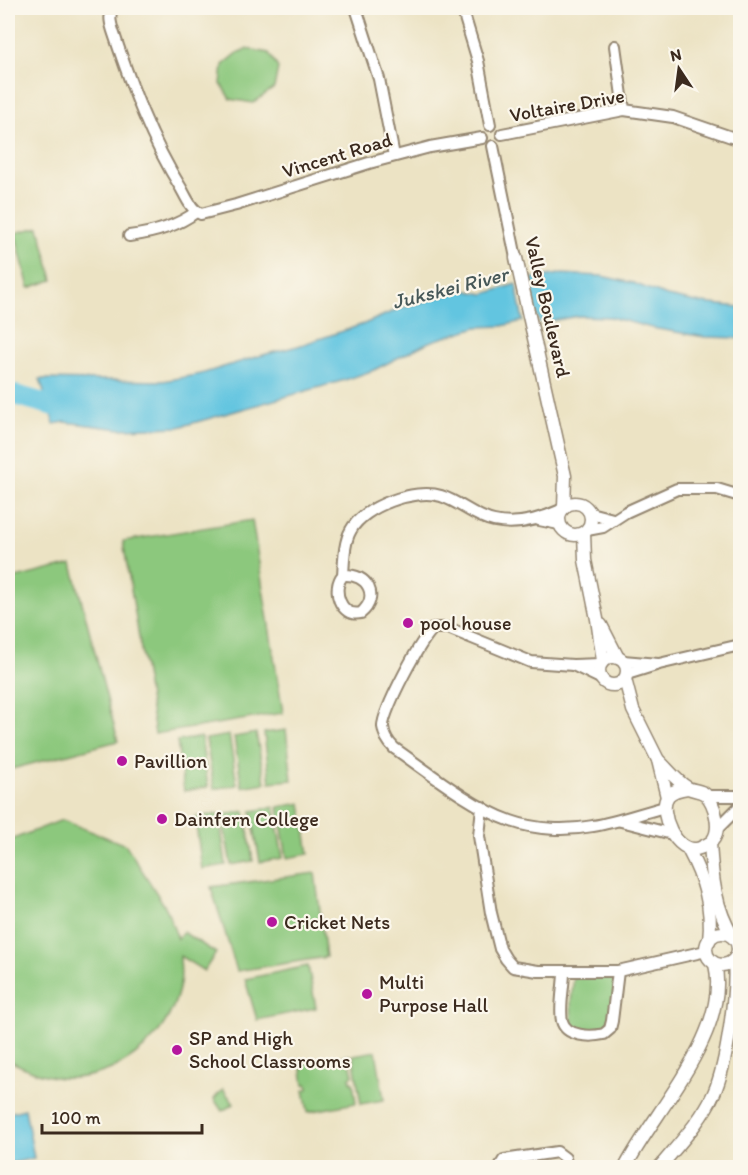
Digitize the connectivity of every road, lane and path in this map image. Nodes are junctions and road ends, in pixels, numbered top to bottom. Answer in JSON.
{"nodes":[{"id":1,"x":113,"y":8,"type":"edge"},
{"id":2,"x":356,"y":8,"type":"edge"},
{"id":3,"x":462,"y":8,"type":"edge"},
{"id":4,"x":615,"y":46,"type":"dead end"},
{"id":5,"x":624,"y":110,"type":"junction"},
{"id":6,"x":490,"y":125,"type":"junction"},
{"id":7,"x":502,"y":134,"type":"junction"},
{"id":8,"x":482,"y":138,"type":"junction"},
{"id":9,"x":741,"y":140,"type":"edge"},
{"id":10,"x":493,"y":146,"type":"junction"},
{"id":11,"x":394,"y":156,"type":"junction"},
{"id":12,"x":201,"y":213,"type":"junction"},
{"id":13,"x":129,"y":236,"type":"dead end"},
{"id":14,"x":516,"y":258,"type":"joint"},
{"id":15,"x":565,"y":476,"type":"junction"},
{"id":16,"x":741,"y":496,"type":"edge"},
{"id":17,"x":579,"y":504,"type":"junction"},
{"id":18,"x":563,"y":509,"type":"junction"},
{"id":19,"x":590,"y":513,"type":"junction"},
{"id":20,"x":613,"y":519,"type":"junction"},
{"id":21,"x":535,"y":520,"type":"junction"},
{"id":22,"x":563,"y":529,"type":"junction"},
{"id":23,"x":585,"y":531,"type":"junction"},
{"id":24,"x":585,"y":560,"type":"junction"},
{"id":25,"x":343,"y":574,"type":"dead end"},
{"id":26,"x":597,"y":619,"type":"junction"},
{"id":27,"x":741,"y":645,"type":"edge"},
{"id":28,"x":621,"y":659,"type":"junction"},
{"id":29,"x":602,"y":663,"type":"junction"},
{"id":30,"x":658,"y":664,"type":"junction"},
{"id":31,"x":573,"y":665,"type":"junction"},
{"id":32,"x":626,"y":677,"type":"junction"},
{"id":33,"x":600,"y":678,"type":"junction"},
{"id":34,"x":612,"y":685,"type":"junction"},
{"id":35,"x":633,"y":710,"type":"junction"},
{"id":36,"x":658,"y":759,"type":"junction"},
{"id":37,"x":688,"y":788,"type":"junction"},
{"id":38,"x":708,"y":796,"type":"junction"},
{"id":39,"x":741,"y":796,"type":"edge"},
{"id":40,"x":666,"y":802,"type":"junction"},
{"id":41,"x":741,"y":806,"type":"edge"},
{"id":42,"x":482,"y":807,"type":"junction"},
{"id":43,"x":621,"y":821,"type":"junction"},
{"id":44,"x":717,"y":828,"type":"junction"},
{"id":45,"x":672,"y":834,"type":"junction"},
{"id":46,"x":710,"y":843,"type":"junction"},
{"id":47,"x":688,"y":849,"type":"junction"},
{"id":48,"x":737,"y":943,"type":"edge"},
{"id":49,"x":708,"y":946,"type":"junction"},
{"id":50,"x":734,"y":960,"type":"junction"},
{"id":51,"x":715,"y":964,"type":"junction"},
{"id":52,"x":618,"y":971,"type":"junction"},
{"id":53,"x":564,"y":972,"type":"junction"},
{"id":54,"x":499,"y":1167,"type":"edge"},
{"id":55,"x":567,"y":1167,"type":"edge"},
{"id":56,"x":625,"y":1167,"type":"edge"},
{"id":57,"x":659,"y":1167,"type":"edge"}],
"edges":[{"from":1,"to":12,"type":"street"},
{"from":2,"to":11,"type":"street"},
{"from":3,"to":6,"type":"street"},
{"from":4,"to":5,"type":"street"},
{"from":5,"to":7,"type":"street","name":"Voltaire Drive"},
{"from":5,"to":9,"type":"street","name":"Voltaire Drive"},
{"from":6,"to":7,"type":"street"},
{"from":6,"to":8,"type":"street"},
{"from":7,"to":10,"type":"street"},
{"from":8,"to":10,"type":"street"},
{"from":8,"to":11,"type":"street","name":"Vincent Road"},
{"from":10,"to":14,"type":"street","name":"Valley Boulevard"},
{"from":11,"to":12,"type":"street","name":"Vincent Road"},
{"from":12,"to":13,"type":"street","name":"Vincent Road"},
{"from":14,"to":15,"type":"street","name":"Valley Boulevard"},
{"from":15,"to":17,"type":"street","name":"Valley Boulevard"},
{"from":15,"to":18,"type":"street","name":"Valley Boulevard"},
{"from":16,"to":20,"type":"street"},
{"from":17,"to":18,"type":"street"},
{"from":17,"to":19,"type":"street"},
{"from":18,"to":21,"type":"street"},
{"from":18,"to":22,"type":"street"},
{"from":19,"to":20,"type":"street"},
{"from":19,"to":23,"type":"street"},
{"from":20,"to":23,"type":"street"},
{"from":21,"to":22,"type":"street"},
{"from":21,"to":25,"type":"street"},
{"from":22,"to":23,"type":"street"},
{"from":22,"to":24,"type":"street"},
{"from":23,"to":24,"type":"street"},
{"from":24,"to":26,"type":"street"},
{"from":26,"to":28,"type":"street"},
{"from":26,"to":29,"type":"street"},
{"from":27,"to":30,"type":"street"},
{"from":28,"to":29,"type":"street"},
{"from":28,"to":30,"type":"street"},
{"from":28,"to":32,"type":"street"},
{"from":29,"to":31,"type":"street"},
{"from":29,"to":33,"type":"street"},
{"from":30,"to":32,"type":"street"},
{"from":31,"to":33,"type":"street"},
{"from":31,"to":42,"type":"street"},
{"from":32,"to":34,"type":"street"},
{"from":32,"to":35,"type":"street"},
{"from":33,"to":34,"type":"street"},
{"from":34,"to":35,"type":"street"},
{"from":35,"to":36,"type":"street"},
{"from":36,"to":37,"type":"street"},
{"from":36,"to":40,"type":"street"},
{"from":37,"to":38,"type":"street"},
{"from":37,"to":40,"type":"street"},
{"from":38,"to":39,"type":"street"},
{"from":38,"to":44,"type":"street"},
{"from":40,"to":43,"type":"street"},
{"from":40,"to":45,"type":"street"},
{"from":41,"to":44,"type":"street"},
{"from":42,"to":43,"type":"street"},
{"from":42,"to":53,"type":"street"},
{"from":43,"to":45,"type":"street"},
{"from":44,"to":46,"type":"street"},
{"from":45,"to":47,"type":"street"},
{"from":46,"to":47,"type":"street"},
{"from":46,"to":48,"type":"street"},
{"from":47,"to":49,"type":"street"},
{"from":48,"to":49,"type":"street"},
{"from":48,"to":50,"type":"street"},
{"from":49,"to":51,"type":"street"},
{"from":49,"to":52,"type":"street"},
{"from":50,"to":51,"type":"street"},
{"from":50,"to":57,"type":"street"},
{"from":51,"to":56,"type":"street"},
{"from":52,"to":53,"type":"street"},
{"from":52,"to":53,"type":"street"},
{"from":54,"to":55,"type":"street"}]}
